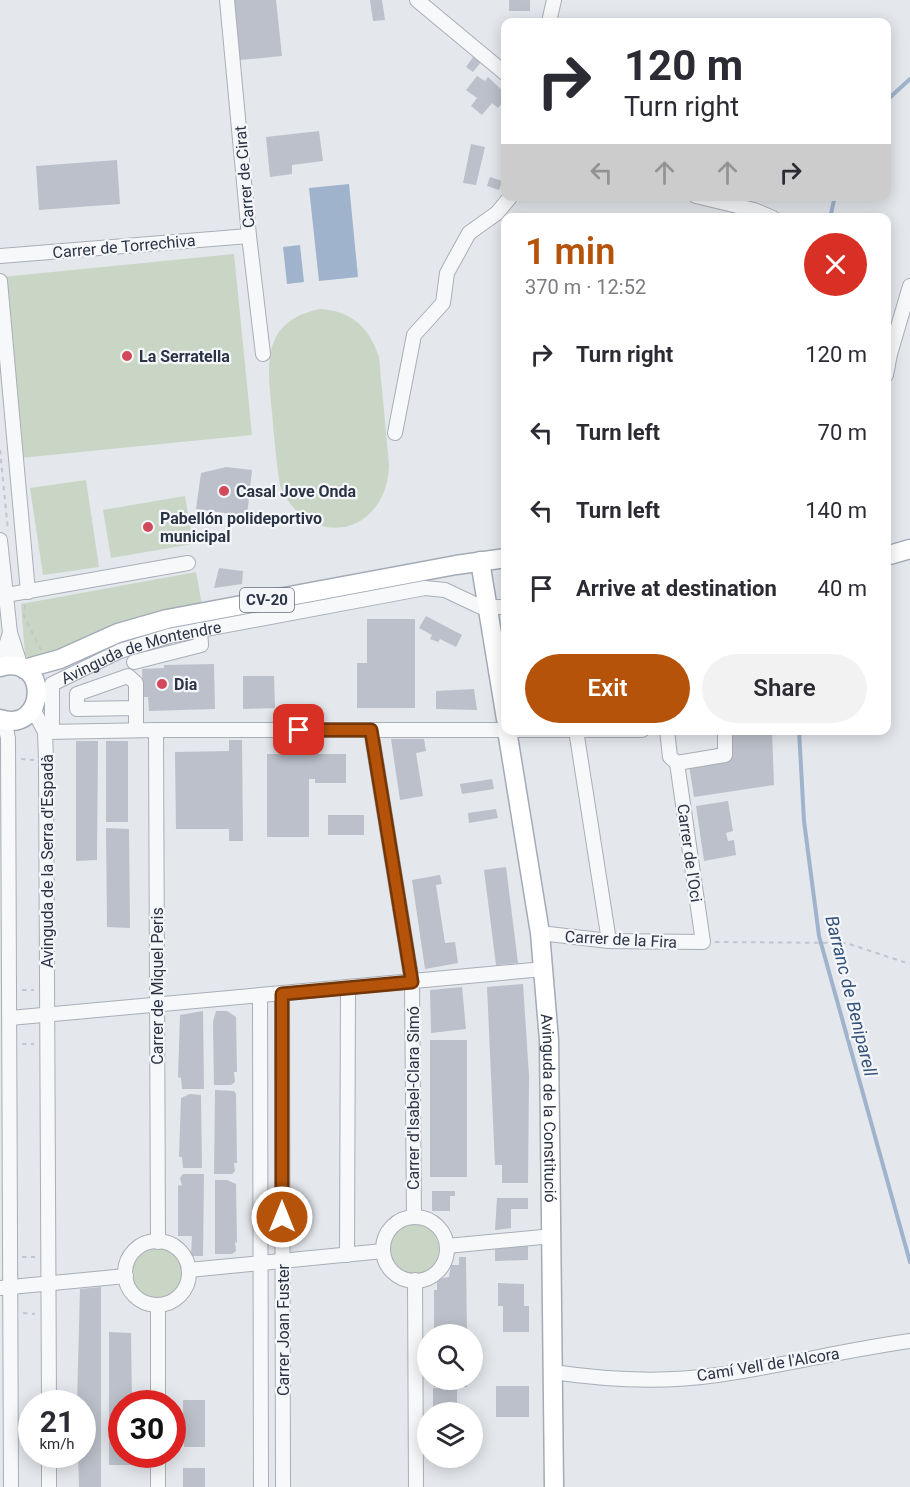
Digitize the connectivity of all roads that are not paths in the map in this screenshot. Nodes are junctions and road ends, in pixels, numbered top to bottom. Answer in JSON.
{"nodes":[{"id":1,"x":227,"y":0,"type":"edge"},
{"id":2,"x":417,"y":0,"type":"edge"},
{"id":3,"x":554,"y":0,"type":"edge"},
{"id":4,"x":550,"y":18,"type":"edge"},
{"id":5,"x":501,"y":70,"type":"edge"},
{"id":6,"x":507,"y":201,"type":"edge"},
{"id":7,"x":717,"y":201,"type":"edge"},
{"id":8,"x":761,"y":213,"type":"edge"},
{"id":9,"x":249,"y":236,"type":"junction"},
{"id":10,"x":25,"y":254,"type":"junction"},
{"id":11,"x":0,"y":256,"type":"edge"},
{"id":12,"x":0,"y":266,"type":"edge"},
{"id":13,"x":0,"y":281,"type":"edge"},
{"id":14,"x":910,"y":286,"type":"edge"},
{"id":15,"x":891,"y":351,"type":"edge"},
{"id":16,"x":263,"y":354,"type":"dead end"},
{"id":17,"x":395,"y":433,"type":"dead end"},
{"id":18,"x":0,"y":540,"type":"edge"},
{"id":19,"x":910,"y":549,"type":"edge"},
{"id":20,"x":891,"y":555,"type":"edge"},
{"id":21,"x":501,"y":559,"type":"edge"},
{"id":22,"x":480,"y":561,"type":"junction"},
{"id":23,"x":188,"y":563,"type":"dead end"},
{"id":24,"x":28,"y":592,"type":"junction"},
{"id":25,"x":3,"y":596,"type":"edge"},
{"id":26,"x":497,"y":608,"type":"edge"},
{"id":27,"x":200,"y":630,"type":"junction"},
{"id":28,"x":10,"y":633,"type":"junction"},
{"id":29,"x":130,"y":647,"type":"junction"},
{"id":30,"x":501,"y":657,"type":"edge"},
{"id":31,"x":134,"y":662,"type":"junction"},
{"id":32,"x":0,"y":666,"type":"edge"},
{"id":33,"x":27,"y":672,"type":"junction"},
{"id":34,"x":132,"y":680,"type":"junction"},
{"id":35,"x":136,"y":708,"type":"junction"},
{"id":36,"x":33,"y":709,"type":"junction"},
{"id":37,"x":2,"y":719,"type":"edge"},
{"id":38,"x":136,"y":730,"type":"junction"},
{"id":39,"x":156,"y":730,"type":"junction"},
{"id":40,"x":371,"y":730,"type":"junction"},
{"id":41,"x":501,"y":731,"type":"edge"},
{"id":42,"x":45,"y":732,"type":"junction"},
{"id":43,"x":508,"y":735,"type":"edge"},
{"id":44,"x":577,"y":735,"type":"edge"},
{"id":45,"x":668,"y":735,"type":"edge"},
{"id":46,"x":725,"y":735,"type":"edge"},
{"id":47,"x":677,"y":763,"type":"junction"},
{"id":48,"x":540,"y":933,"type":"junction"},
{"id":49,"x":609,"y":941,"type":"junction"},
{"id":50,"x":703,"y":942,"type":"joint"},
{"id":51,"x":544,"y":969,"type":"junction"},
{"id":52,"x":412,"y":982,"type":"junction"},
{"id":53,"x":348,"y":988,"type":"junction"},
{"id":54,"x":282,"y":994,"type":"junction"},
{"id":55,"x":260,"y":996,"type":"junction"},
{"id":56,"x":156,"y":1006,"type":"junction"},
{"id":57,"x":48,"y":1016,"type":"junction"},
{"id":58,"x":10,"y":1018,"type":"junction"},
{"id":59,"x":414,"y":1217,"type":"junction"},
{"id":60,"x":553,"y":1236,"type":"junction"},
{"id":61,"x":158,"y":1242,"type":"junction"},
{"id":62,"x":447,"y":1246,"type":"junction"},
{"id":63,"x":383,"y":1251,"type":"junction"},
{"id":64,"x":347,"y":1255,"type":"junction"},
{"id":65,"x":282,"y":1261,"type":"junction"},
{"id":66,"x":261,"y":1263,"type":"junction"},
{"id":67,"x":189,"y":1270,"type":"junction"},
{"id":68,"x":126,"y":1276,"type":"junction"},
{"id":69,"x":415,"y":1280,"type":"junction"},
{"id":70,"x":49,"y":1283,"type":"junction"},
{"id":71,"x":5,"y":1287,"type":"edge"},
{"id":72,"x":158,"y":1305,"type":"junction"},
{"id":73,"x":910,"y":1341,"type":"edge"},
{"id":74,"x":553,"y":1372,"type":"junction"},
{"id":75,"x":49,"y":1390,"type":"edge"},
{"id":76,"x":158,"y":1390,"type":"edge"},
{"id":77,"x":49,"y":1468,"type":"edge"},
{"id":78,"x":158,"y":1468,"type":"edge"},
{"id":79,"x":11,"y":1487,"type":"edge"},
{"id":80,"x":50,"y":1487,"type":"edge"},
{"id":81,"x":158,"y":1487,"type":"edge"},
{"id":82,"x":261,"y":1487,"type":"edge"},
{"id":83,"x":283,"y":1487,"type":"edge"},
{"id":84,"x":416,"y":1487,"type":"edge"},
{"id":85,"x":554,"y":1487,"type":"edge"}],
"edges":[{"from":1,"to":9,"type":"street","name":"Carrer de Cirat"},
{"from":2,"to":5,"type":"street"},
{"from":3,"to":4,"type":"street"},
{"from":6,"to":17,"type":"street"},
{"from":7,"to":8,"type":"street"},
{"from":9,"to":10,"type":"street","name":"Carrer de Torrechiva"},
{"from":9,"to":16,"type":"street","name":"Carrer de Cirat"},
{"from":10,"to":11,"type":"street","name":"Carrer de Torrechiva"},
{"from":10,"to":12,"type":"street"},
{"from":13,"to":24,"type":"street"},
{"from":14,"to":15,"type":"street"},
{"from":18,"to":25,"type":"street"},
{"from":19,"to":20,"type":"main road"},
{"from":21,"to":22,"type":"main road","number":"CV-20"},
{"from":22,"to":26,"type":"main road"},
{"from":22,"to":33,"type":"main road","name":"Avinguda de Montendre","number":"CV-20"},
{"from":23,"to":24,"type":"street"},
{"from":24,"to":25,"type":"street"},
{"from":25,"to":28,"type":"street"},
{"from":26,"to":27,"type":"street","name":"Avinguda de Montendre"},
{"from":26,"to":30,"type":"main road"},
{"from":27,"to":29,"type":"street","name":"Avinguda de Montendre"},
{"from":27,"to":31,"type":"street"},
{"from":28,"to":32,"type":"street"},
{"from":28,"to":33,"type":"street"},
{"from":29,"to":31,"type":"street"},
{"from":29,"to":42,"type":"street","name":"Avinguda de Montendre"},
{"from":31,"to":34,"type":"street"},
{"from":32,"to":33,"type":"main road"},
{"from":33,"to":36,"type":"main road"},
{"from":34,"to":35,"type":"street"},
{"from":34,"to":35,"type":"street"},
{"from":35,"to":38,"type":"street"},
{"from":36,"to":37,"type":"main road"},
{"from":36,"to":42,"type":"street","name":"Avinguda de la Serra d'Espadà"},
{"from":37,"to":58,"type":"street"},
{"from":38,"to":39,"type":"street"},
{"from":38,"to":42,"type":"street"},
{"from":39,"to":40,"type":"street"},
{"from":39,"to":56,"type":"street","name":"Carrer de Miquel Peris"},
{"from":40,"to":41,"type":"street"},
{"from":40,"to":52,"type":"street","name":"Carrer d'Isabel-Clara Simó"},
{"from":42,"to":57,"type":"street","name":"Avinguda de la Serra d'Espadà"},
{"from":43,"to":48,"type":"main road","name":"Avinguda de la Constitució"},
{"from":44,"to":49,"type":"street"},
{"from":45,"to":47,"type":"street","name":"Carrer de l'Oci"},
{"from":46,"to":47,"type":"street"},
{"from":47,"to":50,"type":"street","name":"Carrer de l'Oci"},
{"from":48,"to":49,"type":"street","name":"Carrer de la Fira"},
{"from":48,"to":51,"type":"main road","name":"Avinguda de la Constitució"},
{"from":49,"to":50,"type":"street","name":"Carrer de la Fira"},
{"from":51,"to":52,"type":"street"},
{"from":51,"to":60,"type":"main road","name":"Avinguda de la Constitució"},
{"from":52,"to":53,"type":"street"},
{"from":52,"to":59,"type":"street","name":"Carrer d'Isabel-Clara Simó"},
{"from":53,"to":54,"type":"street"},
{"from":53,"to":64,"type":"street"},
{"from":54,"to":55,"type":"street"},
{"from":54,"to":65,"type":"street","name":"Carrer Joan Fuster"},
{"from":55,"to":56,"type":"street"},
{"from":55,"to":66,"type":"street","name":"Carrer Joan Fuster"},
{"from":56,"to":57,"type":"street"},
{"from":56,"to":61,"type":"street","name":"Carrer de Miquel Peris"},
{"from":57,"to":58,"type":"street"},
{"from":57,"to":70,"type":"street","name":"Avinguda de la Serra d'Espadà"},
{"from":58,"to":71,"type":"street"},
{"from":59,"to":62,"type":"street"},
{"from":59,"to":63,"type":"street"},
{"from":60,"to":62,"type":"street"},
{"from":60,"to":74,"type":"main road","name":"Avinguda de la Constitució"},
{"from":61,"to":67,"type":"street"},
{"from":61,"to":68,"type":"street"},
{"from":62,"to":69,"type":"street"},
{"from":63,"to":64,"type":"street"},
{"from":63,"to":69,"type":"street"},
{"from":64,"to":65,"type":"street"},
{"from":65,"to":66,"type":"street"},
{"from":65,"to":83,"type":"street","name":"Carrer Joan Fuster"},
{"from":66,"to":67,"type":"street"},
{"from":66,"to":82,"type":"street","name":"Carrer Joan Fuster"},
{"from":67,"to":72,"type":"street"},
{"from":68,"to":70,"type":"street"},
{"from":68,"to":72,"type":"street"},
{"from":69,"to":84,"type":"street"},
{"from":70,"to":71,"type":"street"},
{"from":70,"to":75,"type":"street","name":"Avinguda de la Serra d'Espadà"},
{"from":71,"to":79,"type":"street"},
{"from":72,"to":76,"type":"street"},
{"from":73,"to":74,"type":"street","name":"Camí Vell de l'Alcora"},
{"from":74,"to":85,"type":"main road","name":"Avinguda de la Constitució"},
{"from":77,"to":80,"type":"street"},
{"from":78,"to":81,"type":"street"}]}
